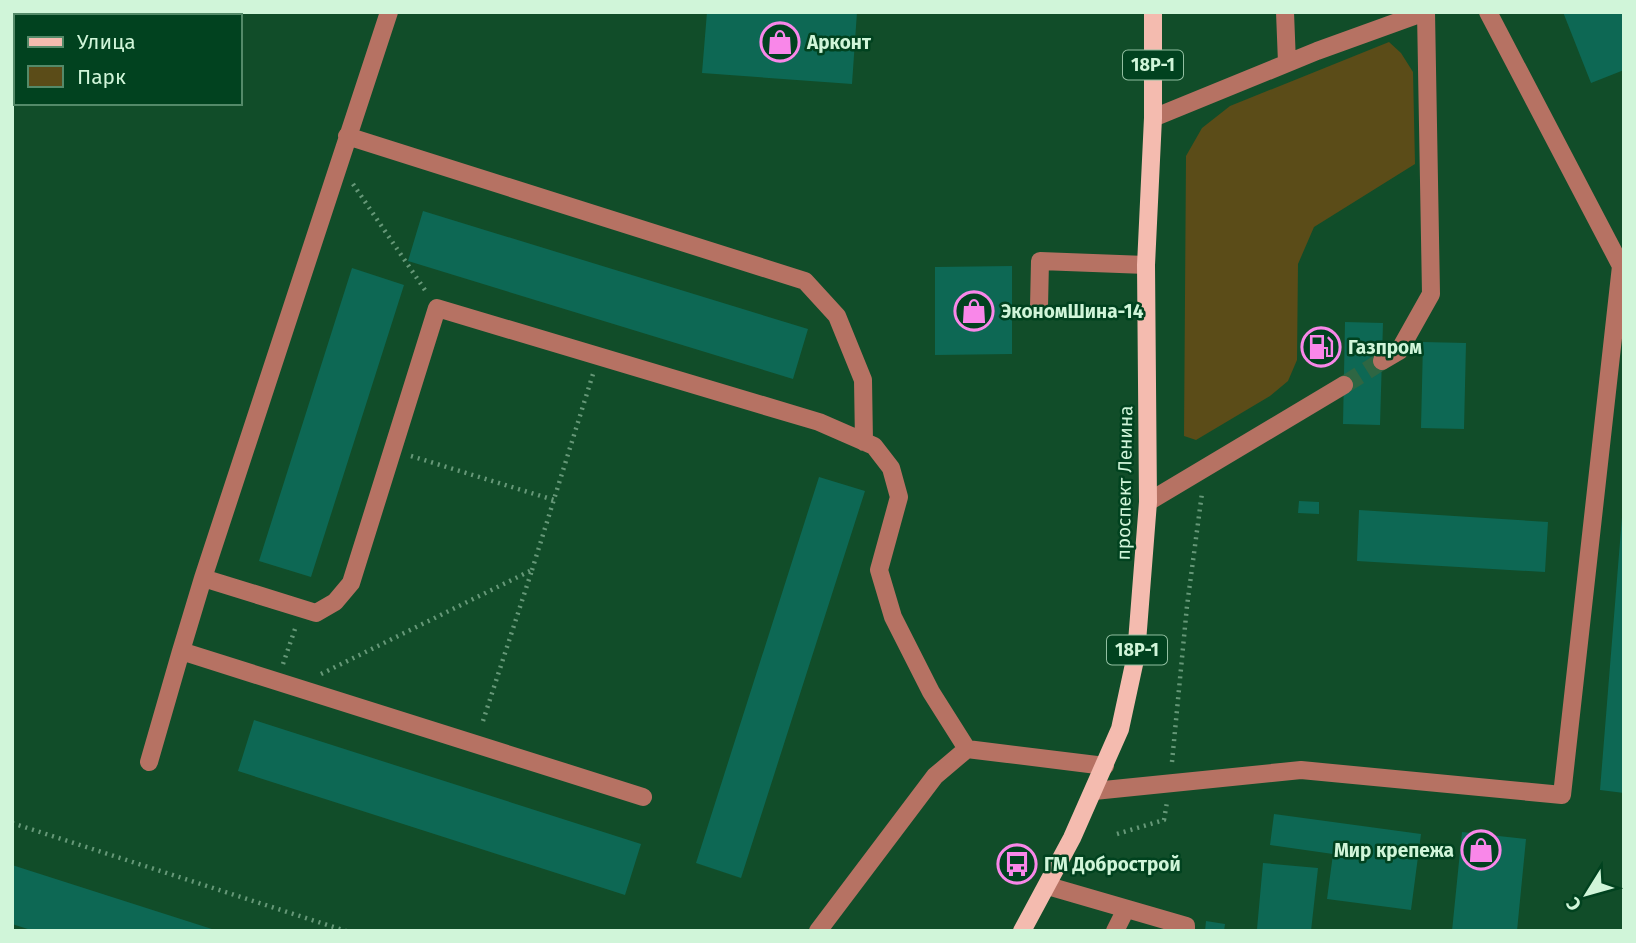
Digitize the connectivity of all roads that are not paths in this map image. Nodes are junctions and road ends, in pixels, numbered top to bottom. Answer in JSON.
{"nodes":[{"id":1,"x":389,"y":12,"type":"edge"},
{"id":2,"x":1153,"y":12,"type":"edge"},
{"id":3,"x":1285,"y":12,"type":"edge"},
{"id":4,"x":1425,"y":12,"type":"edge"},
{"id":5,"x":1488,"y":12,"type":"edge"},
{"id":6,"x":1287,"y":63,"type":"junction"},
{"id":7,"x":1153,"y":118,"type":"junction"},
{"id":8,"x":347,"y":136,"type":"junction"},
{"id":9,"x":1146,"y":265,"type":"junction"},
{"id":10,"x":1039,"y":307,"type":"dead end"},
{"id":11,"x":1382,"y":362,"type":"tunnel mouth"},
{"id":12,"x":1344,"y":385,"type":"tunnel mouth"},
{"id":13,"x":864,"y":442,"type":"junction"},
{"id":14,"x":1148,"y":502,"type":"junction"},
{"id":15,"x":202,"y":578,"type":"junction"},
{"id":16,"x":181,"y":651,"type":"junction"},
{"id":17,"x":967,"y":749,"type":"junction"},
{"id":18,"x":149,"y":762,"type":"dead end"},
{"id":19,"x":1105,"y":766,"type":"junction"},
{"id":20,"x":1094,"y":791,"type":"junction"},
{"id":21,"x":643,"y":797,"type":"dead end"},
{"id":22,"x":1048,"y":886,"type":"junction"},
{"id":23,"x":1126,"y":909,"type":"junction"},
{"id":24,"x":818,"y":931,"type":"edge"},
{"id":25,"x":1022,"y":931,"type":"edge"},
{"id":26,"x":1115,"y":931,"type":"edge"},
{"id":27,"x":1186,"y":931,"type":"edge"}],
"edges":[{"from":1,"to":8,"type":"street"},
{"from":2,"to":7,"type":"main road","name":"проспект Ленина","number":"18Р-1"},
{"from":3,"to":6,"type":"street"},
{"from":4,"to":6,"type":"street"},
{"from":4,"to":11,"type":"street"},
{"from":5,"to":20,"type":"street"},
{"from":6,"to":7,"type":"street"},
{"from":7,"to":9,"type":"main road","name":"проспект Ленина","number":"18Р-1"},
{"from":8,"to":13,"type":"street"},
{"from":8,"to":15,"type":"street"},
{"from":9,"to":10,"type":"street"},
{"from":9,"to":14,"type":"main road","name":"проспект Ленина","number":"18Р-1"},
{"from":12,"to":14,"type":"street"},
{"from":13,"to":15,"type":"street"},
{"from":13,"to":17,"type":"street"},
{"from":14,"to":19,"type":"main road","name":"проспект Ленина","number":"18Р-1"},
{"from":15,"to":16,"type":"street"},
{"from":16,"to":18,"type":"street"},
{"from":16,"to":21,"type":"street"},
{"from":17,"to":19,"type":"street"},
{"from":17,"to":24,"type":"street"},
{"from":19,"to":20,"type":"main road","name":"проспект Ленина","number":"18Р-1"},
{"from":20,"to":22,"type":"main road","name":"проспект Ленина","number":"18Р-1"},
{"from":22,"to":23,"type":"street"},
{"from":22,"to":25,"type":"main road","name":"проспект Ленина","number":"18Р-1"},
{"from":23,"to":26,"type":"street"},
{"from":23,"to":27,"type":"street"}]}
